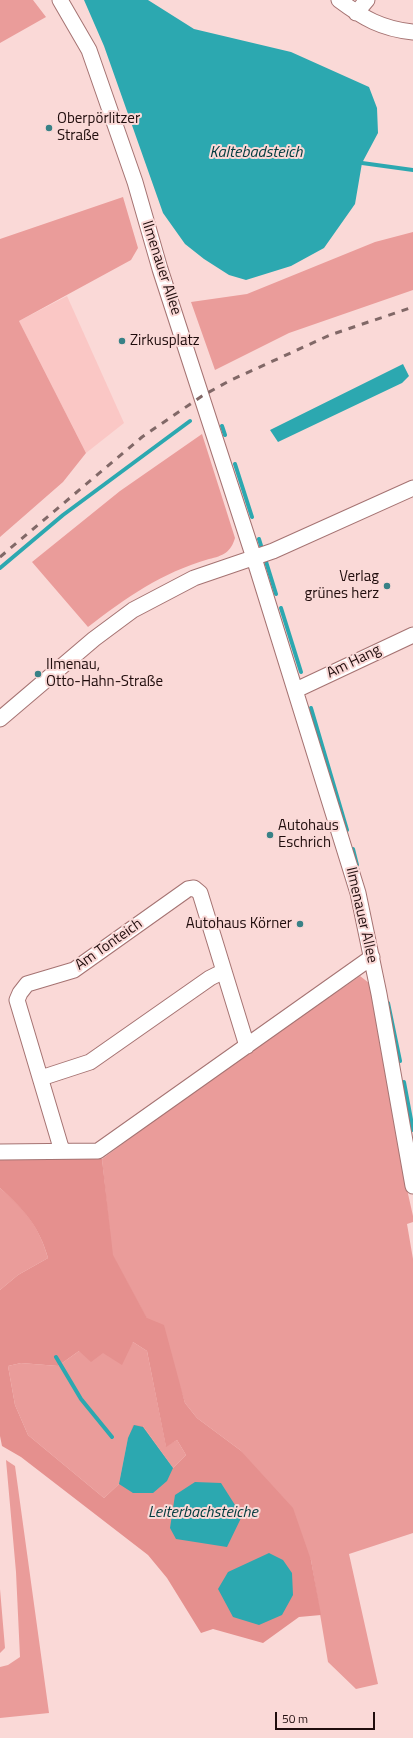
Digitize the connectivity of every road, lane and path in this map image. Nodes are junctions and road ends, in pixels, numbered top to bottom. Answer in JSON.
{"nodes":[{"id":1,"x":339,"y":0,"type":"edge"},
{"id":2,"x":367,"y":0,"type":"edge"},
{"id":3,"x":62,"y":3,"type":"edge"},
{"id":4,"x":356,"y":13,"type":"junction"},
{"id":5,"x":413,"y":32,"type":"edge"},
{"id":6,"x":413,"y":488,"type":"edge"},
{"id":7,"x":254,"y":558,"type":"junction"},
{"id":8,"x":413,"y":635,"type":"edge"},
{"id":9,"x":296,"y":690,"type":"junction"},
{"id":10,"x":0,"y":718,"type":"edge"},
{"id":11,"x":372,"y":957,"type":"junction"},
{"id":12,"x":224,"y":970,"type":"junction"},
{"id":13,"x":247,"y":1046,"type":"junction"},
{"id":14,"x":41,"y":1078,"type":"junction"},
{"id":15,"x":62,"y":1151,"type":"junction"},
{"id":16,"x":0,"y":1152,"type":"edge"},
{"id":17,"x":412,"y":1178,"type":"edge"}],
"edges":[{"from":1,"to":4,"type":"street"},
{"from":2,"to":4,"type":"street"},
{"from":3,"to":7,"type":"street","name":"Ilmenauer Allee"},
{"from":4,"to":5,"type":"street"},
{"from":6,"to":7,"type":"street"},
{"from":7,"to":9,"type":"street","name":"Ilmenauer Allee"},
{"from":7,"to":10,"type":"street"},
{"from":8,"to":9,"type":"street","name":"Am Hang"},
{"from":9,"to":11,"type":"street","name":"Ilmenauer Allee"},
{"from":11,"to":13,"type":"street"},
{"from":11,"to":17,"type":"street","name":"Ilmenauer Allee"},
{"from":12,"to":13,"type":"street","name":"Am Tonteich"},
{"from":12,"to":14,"type":"street"},
{"from":12,"to":14,"type":"street","name":"Am Tonteich"},
{"from":13,"to":15,"type":"street"},
{"from":14,"to":15,"type":"street","name":"Am Tonteich"},
{"from":15,"to":16,"type":"street"}]}
